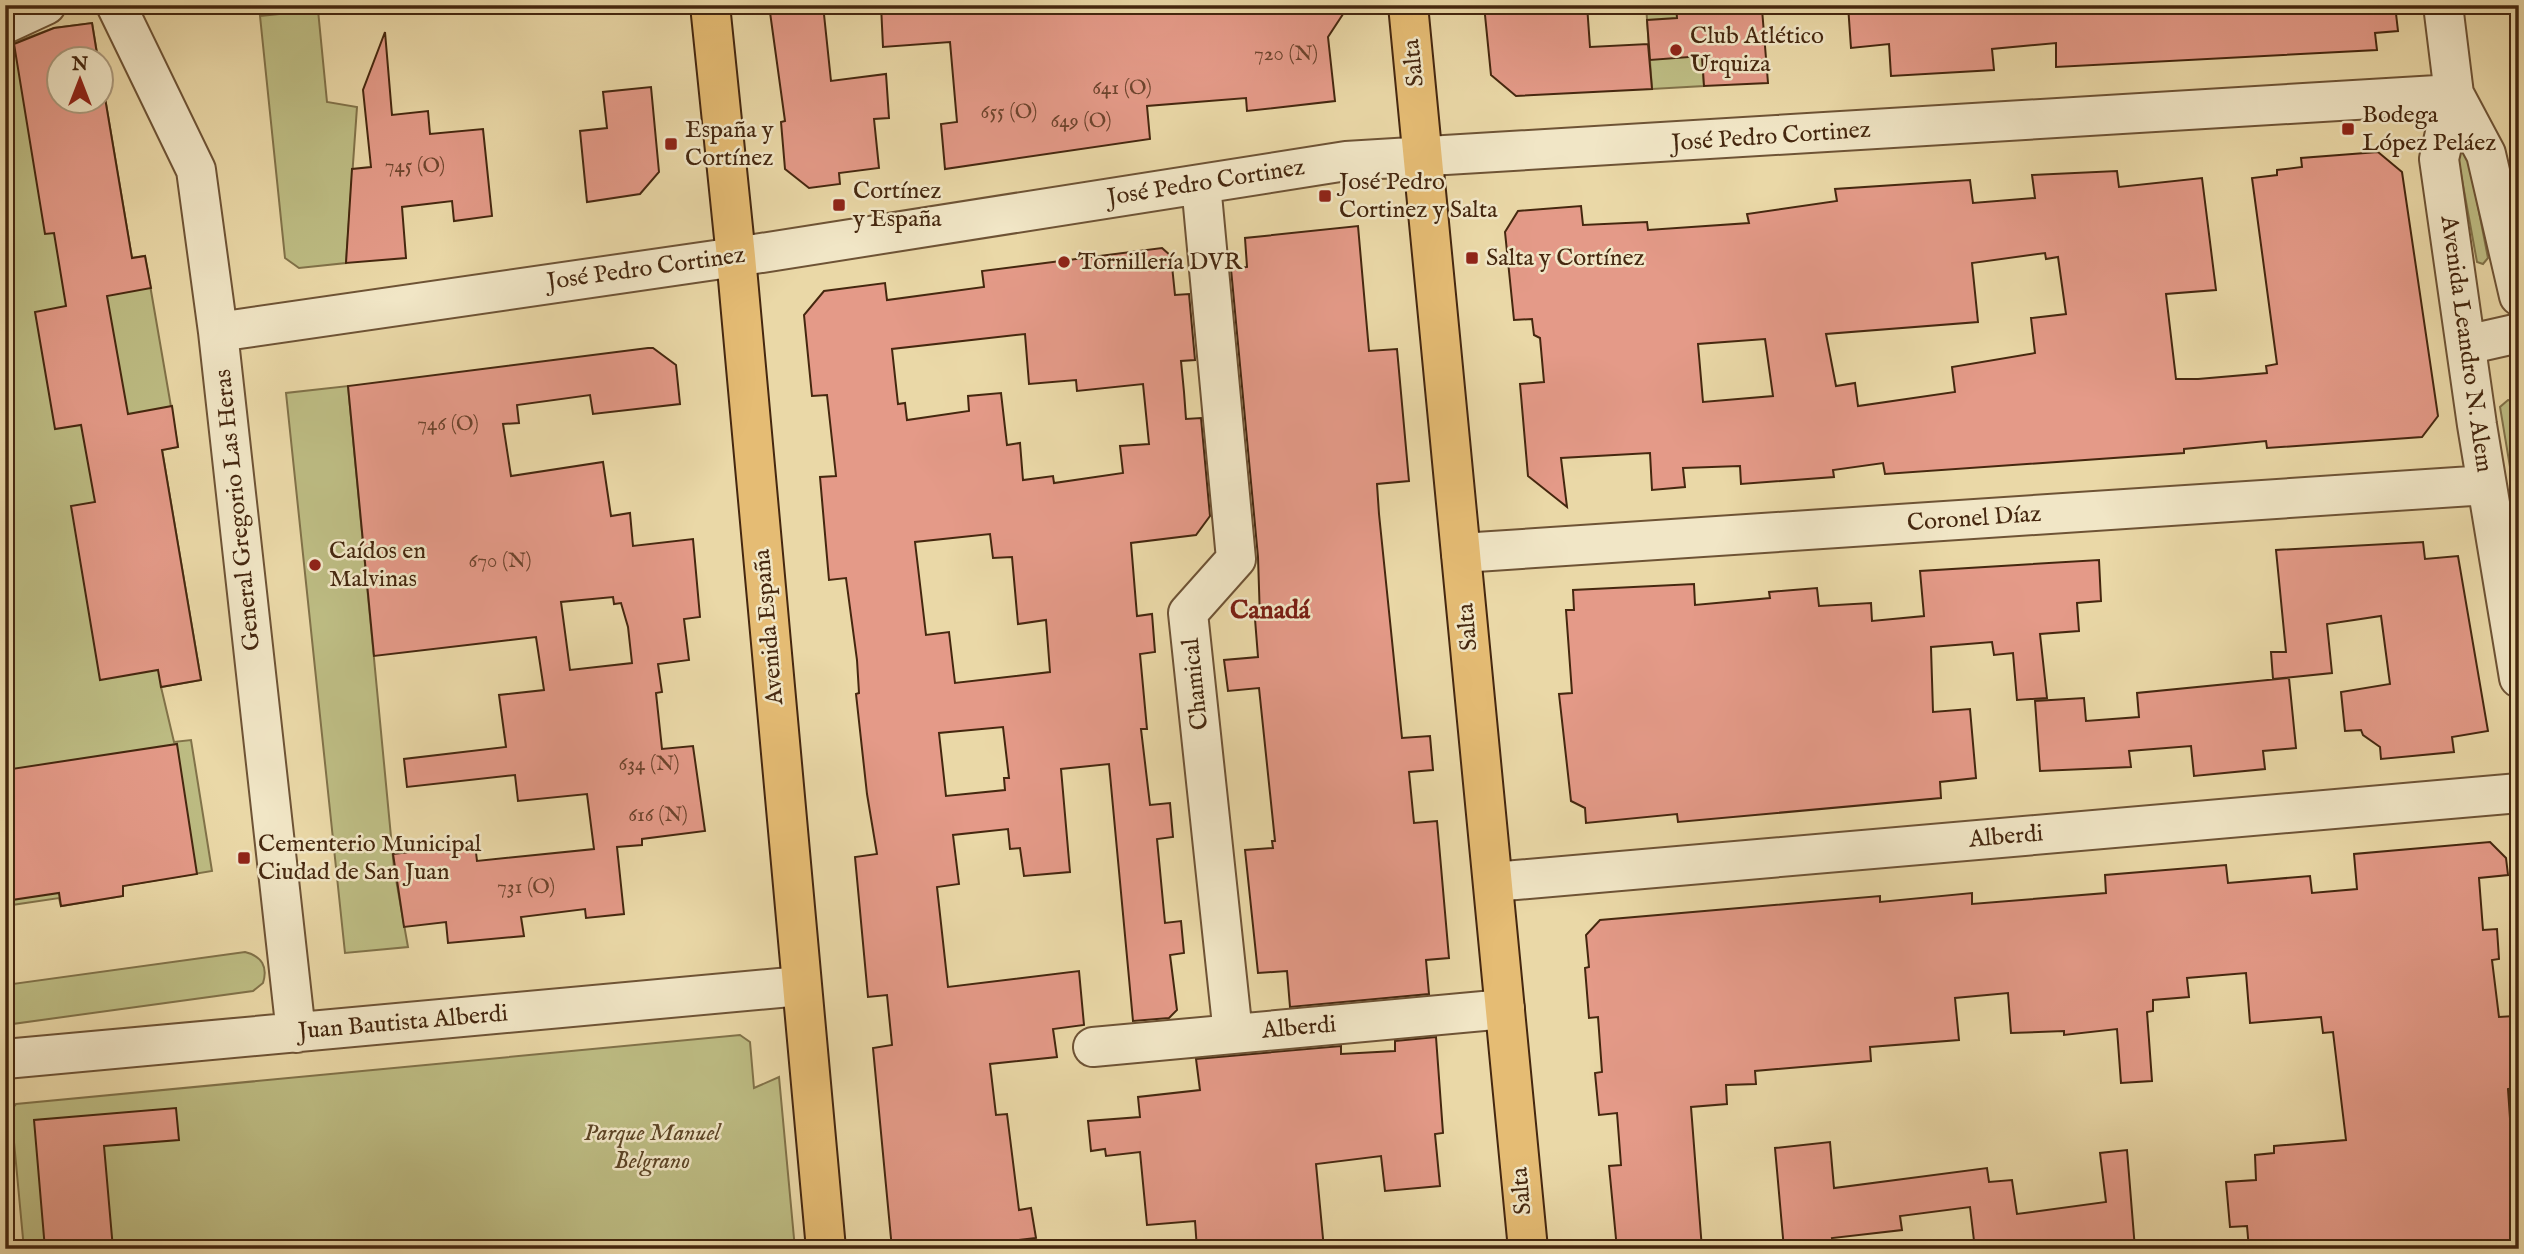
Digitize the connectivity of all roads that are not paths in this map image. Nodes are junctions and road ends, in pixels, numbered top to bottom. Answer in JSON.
{"nodes":[{"id":1,"x":46,"y":5,"type":"edge"},
{"id":2,"x":116,"y":5,"type":"edge"},
{"id":3,"x":710,"y":5,"type":"edge"},
{"id":4,"x":1408,"y":5,"type":"edge"},
{"id":5,"x":2443,"y":5,"type":"edge"},
{"id":6,"x":5,"y":24,"type":"edge"},
{"id":7,"x":2454,"y":94,"type":"junction"},
{"id":8,"x":1423,"y":158,"type":"junction"},
{"id":9,"x":1201,"y":184,"type":"junction"},
{"id":10,"x":736,"y":257,"type":"junction"},
{"id":11,"x":2519,"y":296,"type":"edge"},
{"id":12,"x":218,"y":332,"type":"junction"},
{"id":13,"x":2519,"y":333,"type":"edge"},
{"id":14,"x":2466,"y":345,"type":"junction"},
{"id":15,"x":2487,"y":485,"type":"junction"},
{"id":16,"x":1461,"y":553,"type":"junction"},
{"id":17,"x":2519,"y":678,"type":"edge"},
{"id":18,"x":2519,"y":793,"type":"edge"},
{"id":19,"x":1493,"y":882,"type":"junction"},
{"id":20,"x":801,"y":986,"type":"junction"},
{"id":21,"x":1504,"y":1009,"type":"junction"},
{"id":22,"x":296,"y":1033,"type":"junction"},
{"id":23,"x":1233,"y":1034,"type":"junction"},
{"id":24,"x":1093,"y":1046,"type":"dead end"},
{"id":25,"x":5,"y":1059,"type":"edge"},
{"id":26,"x":826,"y":1249,"type":"edge"},
{"id":27,"x":1528,"y":1249,"type":"edge"}],
"edges":[{"from":1,"to":6,"type":"street"},
{"from":2,"to":12,"type":"street","name":"General Gregorio Las Heras"},
{"from":3,"to":10,"type":"main road","name":"Avenida España"},
{"from":4,"to":8,"type":"main road","name":"Salta"},
{"from":5,"to":7,"type":"street","name":"Avenida Leandro N. Alem"},
{"from":7,"to":8,"type":"street","name":"José Pedro Cortinez"},
{"from":7,"to":11,"type":"street","name":"Avenida Leandro N. Alem"},
{"from":7,"to":14,"type":"street","name":"Avenida Leandro N. Alem"},
{"from":8,"to":9,"type":"street","name":"José Pedro Cortinez"},
{"from":8,"to":16,"type":"main road","name":"Salta"},
{"from":9,"to":10,"type":"street","name":"José Pedro Cortinez"},
{"from":9,"to":23,"type":"street","name":"Chamical"},
{"from":10,"to":12,"type":"street","name":"José Pedro Cortinez"},
{"from":10,"to":20,"type":"main road","name":"Avenida España"},
{"from":12,"to":22,"type":"street","name":"General Gregorio Las Heras"},
{"from":13,"to":14,"type":"street"},
{"from":14,"to":15,"type":"street","name":"Avenida Leandro N. Alem"},
{"from":15,"to":16,"type":"street","name":"Coronel Díaz"},
{"from":15,"to":17,"type":"street","name":"Avenida Leandro N. Alem"},
{"from":16,"to":19,"type":"main road","name":"Salta"},
{"from":18,"to":19,"type":"street","name":"Alberdi"},
{"from":19,"to":21,"type":"main road","name":"Salta"},
{"from":20,"to":22,"type":"street","name":"Juan Bautista Alberdi"},
{"from":20,"to":26,"type":"main road","name":"Avenida España"},
{"from":21,"to":23,"type":"street","name":"Alberdi"},
{"from":21,"to":27,"type":"main road","name":"Salta"},
{"from":22,"to":25,"type":"street","name":"Juan Bautista Alberdi"},
{"from":23,"to":24,"type":"street","name":"Alberdi"}]}
